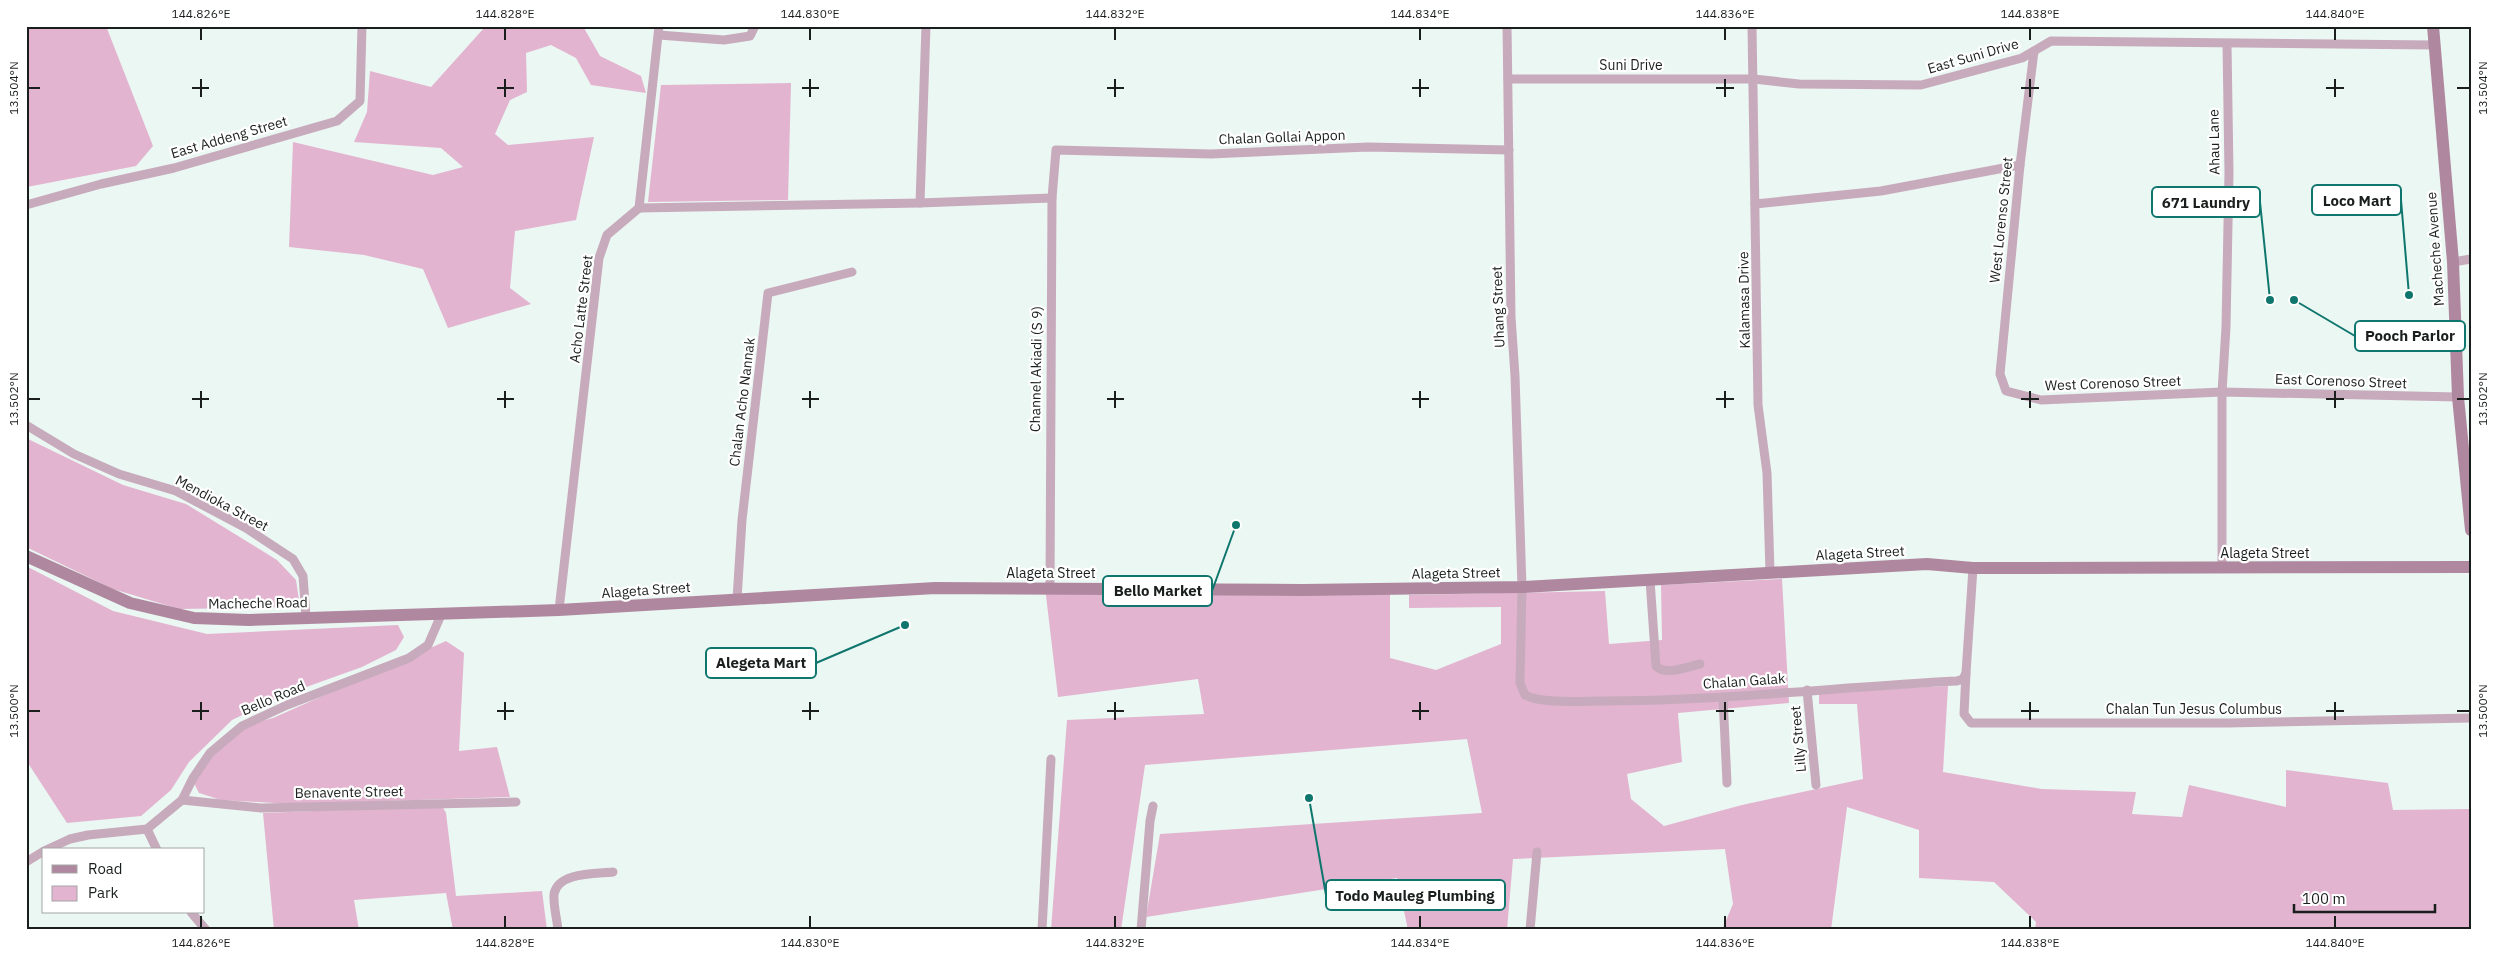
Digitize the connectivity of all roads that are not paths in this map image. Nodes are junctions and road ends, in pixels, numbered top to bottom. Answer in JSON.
{"nodes":[{"id":1,"x":362,"y":26,"type":"edge"},
{"id":2,"x":755,"y":26,"type":"edge"},
{"id":3,"x":926,"y":26,"type":"edge"},
{"id":4,"x":1507,"y":26,"type":"edge"},
{"id":5,"x":1752,"y":26,"type":"edge"},
{"id":6,"x":2433,"y":26,"type":"edge"},
{"id":7,"x":659,"y":31,"type":"edge"},
{"id":8,"x":2227,"y":44,"type":"junction"},
{"id":9,"x":2434,"y":46,"type":"junction"},
{"id":10,"x":2034,"y":51,"type":"junction"},
{"id":11,"x":1508,"y":79,"type":"junction"},
{"id":12,"x":1754,"y":79,"type":"junction"},
{"id":13,"x":1056,"y":150,"type":"joint"},
{"id":14,"x":1509,"y":150,"type":"junction"},
{"id":15,"x":2020,"y":165,"type":"junction"},
{"id":16,"x":1052,"y":198,"type":"junction"},
{"id":17,"x":920,"y":203,"type":"junction"},
{"id":18,"x":1755,"y":204,"type":"junction"},
{"id":19,"x":26,"y":205,"type":"edge"},
{"id":20,"x":639,"y":208,"type":"junction"},
{"id":21,"x":2471,"y":259,"type":"edge"},
{"id":22,"x":2453,"y":262,"type":"junction"},
{"id":23,"x":852,"y":272,"type":"dead end"},
{"id":24,"x":2006,"y":391,"type":"joint"},
{"id":25,"x":2222,"y":392,"type":"junction"},
{"id":26,"x":2458,"y":397,"type":"junction"},
{"id":27,"x":26,"y":426,"type":"edge"},
{"id":28,"x":2471,"y":530,"type":"edge"},
{"id":29,"x":26,"y":556,"type":"edge"},
{"id":30,"x":2471,"y":567,"type":"edge"},
{"id":31,"x":1973,"y":568,"type":"junction"},
{"id":32,"x":2222,"y":568,"type":"junction"},
{"id":33,"x":1770,"y":572,"type":"junction"},
{"id":34,"x":1650,"y":580,"type":"junction"},
{"id":35,"x":1050,"y":587,"type":"junction"},
{"id":36,"x":1522,"y":587,"type":"junction"},
{"id":37,"x":737,"y":599,"type":"junction"},
{"id":38,"x":559,"y":610,"type":"junction"},
{"id":39,"x":441,"y":615,"type":"junction"},
{"id":40,"x":306,"y":617,"type":"junction"},
{"id":41,"x":1700,"y":664,"type":"dead end"},
{"id":42,"x":1966,"y":673,"type":"junction"},
{"id":43,"x":1807,"y":690,"type":"junction"},
{"id":44,"x":1723,"y":697,"type":"junction"},
{"id":45,"x":2471,"y":718,"type":"edge"},
{"id":46,"x":1051,"y":759,"type":"dead end"},
{"id":47,"x":1727,"y":783,"type":"dead end"},
{"id":48,"x":1816,"y":785,"type":"dead end"},
{"id":49,"x":182,"y":800,"type":"junction"},
{"id":50,"x":516,"y":802,"type":"dead end"},
{"id":51,"x":1153,"y":806,"type":"dead end"},
{"id":52,"x":147,"y":829,"type":"junction"},
{"id":53,"x":50,"y":848,"type":"edge"},
{"id":54,"x":156,"y":848,"type":"edge"},
{"id":55,"x":42,"y":852,"type":"edge"},
{"id":56,"x":1537,"y":852,"type":"dead end"},
{"id":57,"x":26,"y":862,"type":"edge"},
{"id":58,"x":612,"y":872,"type":"dead end"},
{"id":59,"x":193,"y":914,"type":"edge"},
{"id":60,"x":206,"y":930,"type":"edge"},
{"id":61,"x":558,"y":930,"type":"edge"},
{"id":62,"x":1042,"y":930,"type":"edge"},
{"id":63,"x":1142,"y":930,"type":"edge"},
{"id":64,"x":1530,"y":930,"type":"edge"}],
"edges":[{"from":1,"to":19,"type":"street","name":"East Addeng Street"},
{"from":2,"to":7,"type":"street"},
{"from":3,"to":17,"type":"street"},
{"from":4,"to":11,"type":"street","name":"Uhang Street"},
{"from":5,"to":12,"type":"street","name":"Kalamasa Drive"},
{"from":6,"to":9,"type":"main road","name":"Macheche Avenue"},
{"from":7,"to":20,"type":"street"},
{"from":8,"to":9,"type":"street"},
{"from":8,"to":10,"type":"street","name":"East Suni Drive"},
{"from":8,"to":25,"type":"street","name":"Ahau Lane"},
{"from":9,"to":22,"type":"main road","name":"Macheche Avenue"},
{"from":10,"to":12,"type":"street","name":"East Suni Drive"},
{"from":10,"to":15,"type":"street","name":"West Lorenso Street"},
{"from":11,"to":12,"type":"street","name":"Suni Drive"},
{"from":11,"to":14,"type":"street","name":"Uhang Street"},
{"from":12,"to":18,"type":"street","name":"Kalamasa Drive"},
{"from":13,"to":14,"type":"street","name":"Chalan Gollai Appon"},
{"from":13,"to":16,"type":"street","name":"Channel Akiadi (S 9)"},
{"from":14,"to":36,"type":"street","name":"Uhang Street"},
{"from":15,"to":18,"type":"street"},
{"from":15,"to":24,"type":"street","name":"West Lorenso Street"},
{"from":16,"to":17,"type":"street"},
{"from":16,"to":35,"type":"street","name":"Channel Akiadi (S 9)"},
{"from":17,"to":20,"type":"street"},
{"from":18,"to":33,"type":"street","name":"Kalamasa Drive"},
{"from":20,"to":38,"type":"street","name":"Acho Latte Street"},
{"from":21,"to":22,"type":"street"},
{"from":22,"to":26,"type":"main road","name":"Macheche Avenue"},
{"from":23,"to":37,"type":"street","name":"Chalan Acho Nannak"},
{"from":24,"to":25,"type":"street","name":"West Corenoso Street"},
{"from":25,"to":26,"type":"street","name":"East Corenoso Street"},
{"from":25,"to":32,"type":"street","name":"Ahau Lane"},
{"from":26,"to":28,"type":"main road","name":"Macheche Avenue"},
{"from":27,"to":40,"type":"street","name":"Mendioka Street"},
{"from":29,"to":40,"type":"main road","name":"Macheche Road"},
{"from":30,"to":32,"type":"main road","name":"Alageta Street"},
{"from":31,"to":32,"type":"main road","name":"Alageta Street"},
{"from":31,"to":33,"type":"main road","name":"Alageta Street"},
{"from":31,"to":42,"type":"street"},
{"from":33,"to":34,"type":"main road","name":"Alageta Street"},
{"from":34,"to":36,"type":"main road","name":"Alageta Street"},
{"from":34,"to":41,"type":"street"},
{"from":35,"to":36,"type":"main road","name":"Alageta Street"},
{"from":35,"to":37,"type":"main road","name":"Alageta Street"},
{"from":36,"to":44,"type":"street","name":"Chalan Galak"},
{"from":37,"to":38,"type":"main road","name":"Alageta Street"},
{"from":38,"to":39,"type":"main road","name":"Alageta Street"},
{"from":39,"to":40,"type":"main road","name":"Macheche Road"},
{"from":39,"to":49,"type":"street","name":"Bello Road"},
{"from":42,"to":43,"type":"street","name":"Chalan Galak"},
{"from":42,"to":45,"type":"street","name":"Chalan Tun Jesus Columbus"},
{"from":43,"to":44,"type":"street","name":"Chalan Galak"},
{"from":43,"to":48,"type":"street","name":"Lilly Street"},
{"from":44,"to":47,"type":"street"},
{"from":46,"to":62,"type":"street"},
{"from":49,"to":50,"type":"street","name":"Benavente Street"},
{"from":49,"to":52,"type":"street","name":"Bello Road"},
{"from":51,"to":63,"type":"street"},
{"from":52,"to":53,"type":"street"},
{"from":52,"to":54,"type":"street"},
{"from":55,"to":57,"type":"street"},
{"from":56,"to":64,"type":"street"},
{"from":58,"to":61,"type":"street"},
{"from":59,"to":60,"type":"street"}]}
